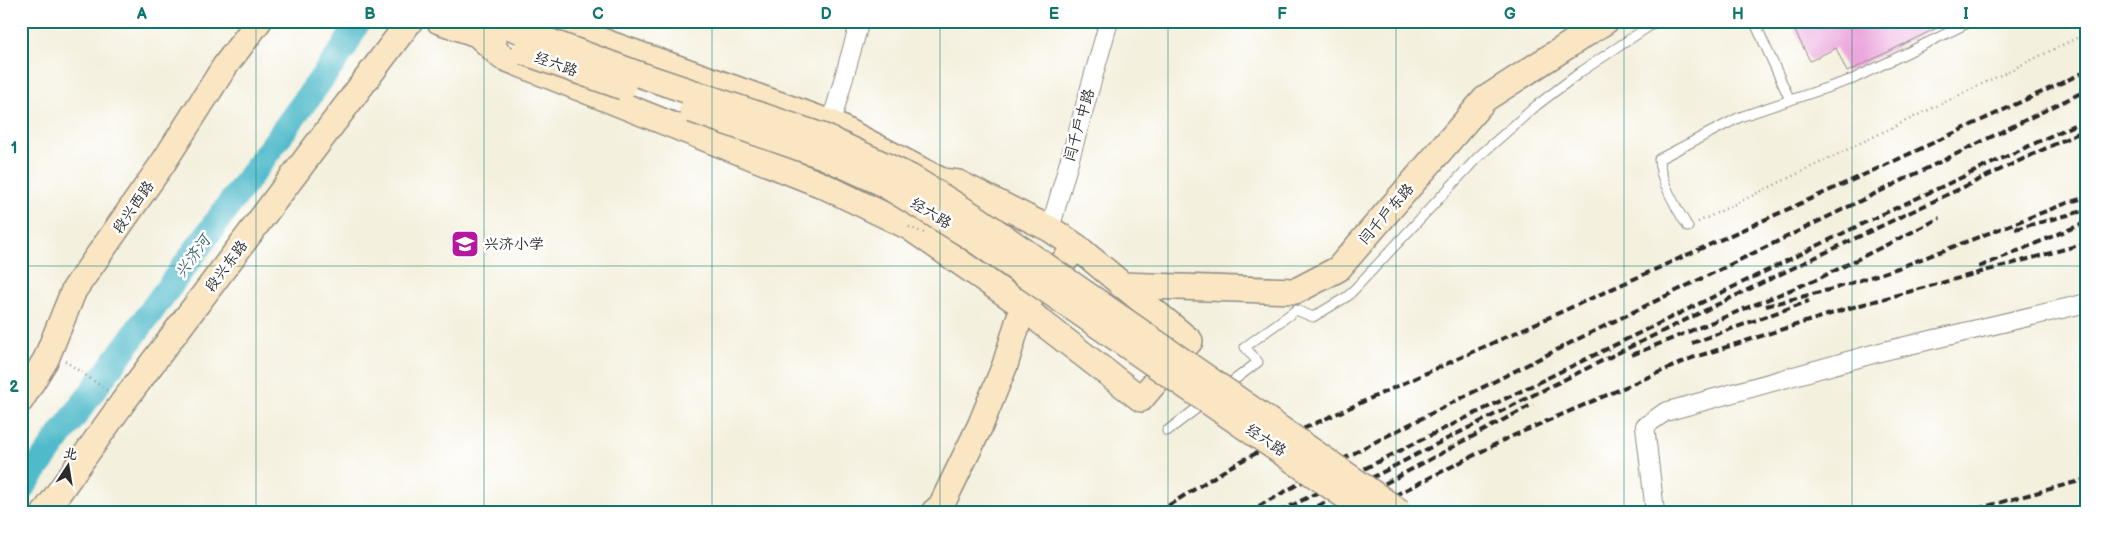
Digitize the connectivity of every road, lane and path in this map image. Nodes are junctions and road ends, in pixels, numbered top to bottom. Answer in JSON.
{"nodes":[{"id":1,"x":259,"y":21,"type":"edge"},
{"id":2,"x":410,"y":21,"type":"edge"},
{"id":3,"x":439,"y":21,"type":"edge"},
{"id":4,"x":860,"y":21,"type":"edge"},
{"id":5,"x":1109,"y":21,"type":"edge"},
{"id":6,"x":1606,"y":21,"type":"edge"},
{"id":7,"x":1657,"y":21,"type":"edge"},
{"id":8,"x":1754,"y":21,"type":"edge"},
{"id":9,"x":1972,"y":21,"type":"edge"},
{"id":10,"x":486,"y":27,"type":"edge"},
{"id":11,"x":595,"y":29,"type":"edge"},
{"id":12,"x":2087,"y":34,"type":"edge"},
{"id":13,"x":533,"y":36,"type":"edge"},
{"id":14,"x":1790,"y":100,"type":"junction"},
{"id":15,"x":831,"y":123,"type":"junction"},
{"id":16,"x":1688,"y":227,"type":"joint"},
{"id":17,"x":1050,"y":229,"type":"junction"},
{"id":18,"x":1077,"y":247,"type":"junction"},
{"id":19,"x":1121,"y":285,"type":"junction"},
{"id":20,"x":1305,"y":297,"type":"junction"},
{"id":21,"x":2087,"y":303,"type":"edge"},
{"id":22,"x":1024,"y":306,"type":"junction"},
{"id":23,"x":64,"y":361,"type":"dead end"},
{"id":24,"x":110,"y":393,"type":"dead end"},
{"id":25,"x":21,"y":400,"type":"edge"},
{"id":26,"x":1167,"y":431,"type":"dead end"},
{"id":27,"x":44,"y":512,"type":"edge"},
{"id":28,"x":934,"y":512,"type":"edge"},
{"id":29,"x":1368,"y":512,"type":"edge"},
{"id":30,"x":1400,"y":512,"type":"edge"},
{"id":31,"x":1655,"y":512,"type":"edge"}],
"edges":[{"from":1,"to":25,"type":"main road","name":"段兴西路"},
{"from":2,"to":27,"type":"main road","name":"段兴东路"},
{"from":3,"to":10,"type":"main road","name":"经六路"},
{"from":4,"to":15,"type":"street"},
{"from":5,"to":17,"type":"street","name":"闫千户中路"},
{"from":6,"to":20,"type":"main road","name":"闫千户东路"},
{"from":7,"to":20,"type":"lane"},
{"from":8,"to":14,"type":"lane"},
{"from":9,"to":14,"type":"lane"},
{"from":10,"to":13,"type":"main road","name":"经六路"},
{"from":10,"to":22,"type":"main road"},
{"from":11,"to":13,"type":"main road"},
{"from":11,"to":15,"type":"main road"},
{"from":12,"to":16,"type":"path"},
{"from":13,"to":29,"type":"main road","name":"经六路","bridge":true},
{"from":13,"to":30,"type":"main road","name":"经六路","bridge":true},
{"from":14,"to":16,"type":"lane"},
{"from":15,"to":17,"type":"main road"},
{"from":17,"to":18,"type":"main road"},
{"from":18,"to":19,"type":"main road"},
{"from":18,"to":22,"type":"main road"},
{"from":19,"to":20,"type":"main road","name":"闫千户东路"},
{"from":19,"to":22,"type":"main road"},
{"from":20,"to":26,"type":"lane"},
{"from":21,"to":31,"type":"street"},
{"from":22,"to":28,"type":"main road"},
{"from":23,"to":24,"type":"path"}]}
